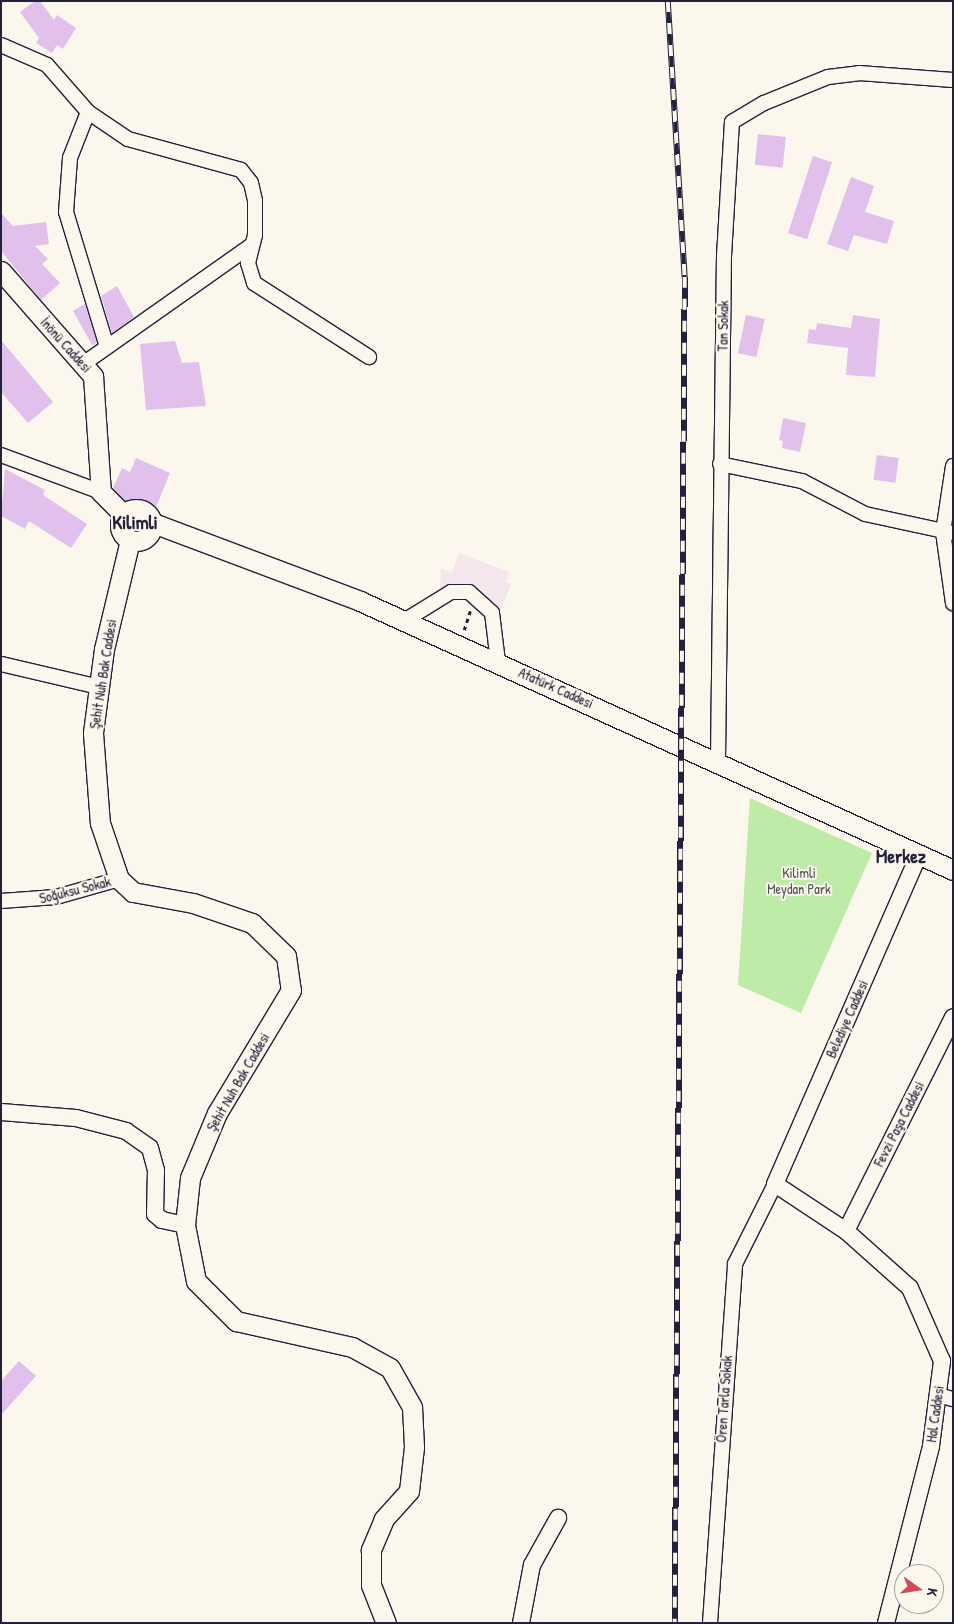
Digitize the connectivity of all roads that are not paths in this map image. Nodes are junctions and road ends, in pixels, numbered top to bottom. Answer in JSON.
{"nodes":[{"id":1,"x":1,"y":45,"type":"edge"},
{"id":2,"x":953,"y":80,"type":"edge"},
{"id":3,"x":88,"y":112,"type":"junction"},
{"id":4,"x":252,"y":245,"type":"junction"},
{"id":5,"x":1,"y":271,"type":"edge"},
{"id":6,"x":107,"y":347,"type":"junction"},
{"id":7,"x":369,"y":357,"type":"dead end"},
{"id":8,"x":83,"y":364,"type":"junction"},
{"id":9,"x":1,"y":454,"type":"edge"},
{"id":10,"x":720,"y":464,"type":"junction"},
{"id":11,"x":953,"y":466,"type":"edge"},
{"id":12,"x":101,"y":492,"type":"junction"},
{"id":13,"x":123,"y":514,"type":"junction"},
{"id":14,"x":153,"y":523,"type":"junction"},
{"id":15,"x":948,"y":532,"type":"edge"},
{"id":16,"x":130,"y":540,"type":"junction"},
{"id":17,"x":953,"y":603,"type":"edge"},
{"id":18,"x":404,"y":621,"type":"junction"},
{"id":19,"x":498,"y":662,"type":"junction"},
{"id":20,"x":1,"y":664,"type":"edge"},
{"id":21,"x":99,"y":687,"type":"junction"},
{"id":22,"x":718,"y":760,"type":"junction"},
{"id":23,"x":919,"y":854,"type":"junction"},
{"id":24,"x":953,"y":870,"type":"edge"},
{"id":25,"x":119,"y":879,"type":"junction"},
{"id":26,"x":1,"y":901,"type":"edge"},
{"id":27,"x":953,"y":1018,"type":"edge"},
{"id":28,"x":1,"y":1112,"type":"edge"},
{"id":29,"x":775,"y":1184,"type":"junction"},
{"id":30,"x":185,"y":1224,"type":"junction"},
{"id":31,"x":846,"y":1231,"type":"junction"},
{"id":32,"x":945,"y":1397,"type":"edge"},
{"id":33,"x":558,"y":1518,"type":"dead end"},
{"id":34,"x":386,"y":1623,"type":"edge"},
{"id":35,"x":521,"y":1623,"type":"edge"},
{"id":36,"x":710,"y":1623,"type":"edge"},
{"id":37,"x":886,"y":1623,"type":"edge"}],
"edges":[{"from":1,"to":3,"type":"street"},
{"from":2,"to":10,"type":"street","name":"Tan Sokak"},
{"from":3,"to":4,"type":"street"},
{"from":3,"to":6,"type":"street"},
{"from":4,"to":6,"type":"street"},
{"from":4,"to":7,"type":"street"},
{"from":5,"to":8,"type":"main road","name":"İnönü Caddesi"},
{"from":6,"to":8,"type":"street"},
{"from":8,"to":12,"type":"main road","name":"İnönü Caddesi"},
{"from":9,"to":12,"type":"street"},
{"from":10,"to":15,"type":"street"},
{"from":10,"to":22,"type":"street","name":"Tan Sokak"},
{"from":11,"to":15,"type":"street"},
{"from":12,"to":13,"type":"main road"},
{"from":13,"to":14,"type":"main road"},
{"from":13,"to":16,"type":"main road"},
{"from":14,"to":16,"type":"main road"},
{"from":14,"to":18,"type":"main road","name":"Atatürk Caddesi"},
{"from":15,"to":17,"type":"street"},
{"from":16,"to":21,"type":"main road","name":"Şehit Nuh Bak Caddesi"},
{"from":18,"to":19,"type":"main road","name":"Atatürk Caddesi"},
{"from":18,"to":19,"type":"street"},
{"from":19,"to":22,"type":"main road","name":"Atatürk Caddesi"},
{"from":20,"to":21,"type":"street"},
{"from":21,"to":25,"type":"main road","name":"Şehit Nuh Bak Caddesi"},
{"from":22,"to":23,"type":"main road","name":"Atatürk Caddesi"},
{"from":23,"to":24,"type":"main road","name":"Atatürk Caddesi"},
{"from":23,"to":29,"type":"street","name":"Belediye Caddesi"},
{"from":25,"to":26,"type":"street","name":"Soğuksu Sokak"},
{"from":25,"to":30,"type":"main road","name":"Şehit Nuh Bak Caddesi"},
{"from":27,"to":31,"type":"street","name":"Fevzi Paşa Caddesi"},
{"from":28,"to":30,"type":"street"},
{"from":29,"to":31,"type":"street","name":"Hal Caddesi"},
{"from":29,"to":36,"type":"street","name":"Ören Tarla Sokak"},
{"from":30,"to":34,"type":"main road","name":"Şehit Nuh Bak Caddesi"},
{"from":31,"to":32,"type":"street","name":"Hal Caddesi"},
{"from":32,"to":37,"type":"street","name":"Hal Caddesi"},
{"from":33,"to":35,"type":"street"}]}
